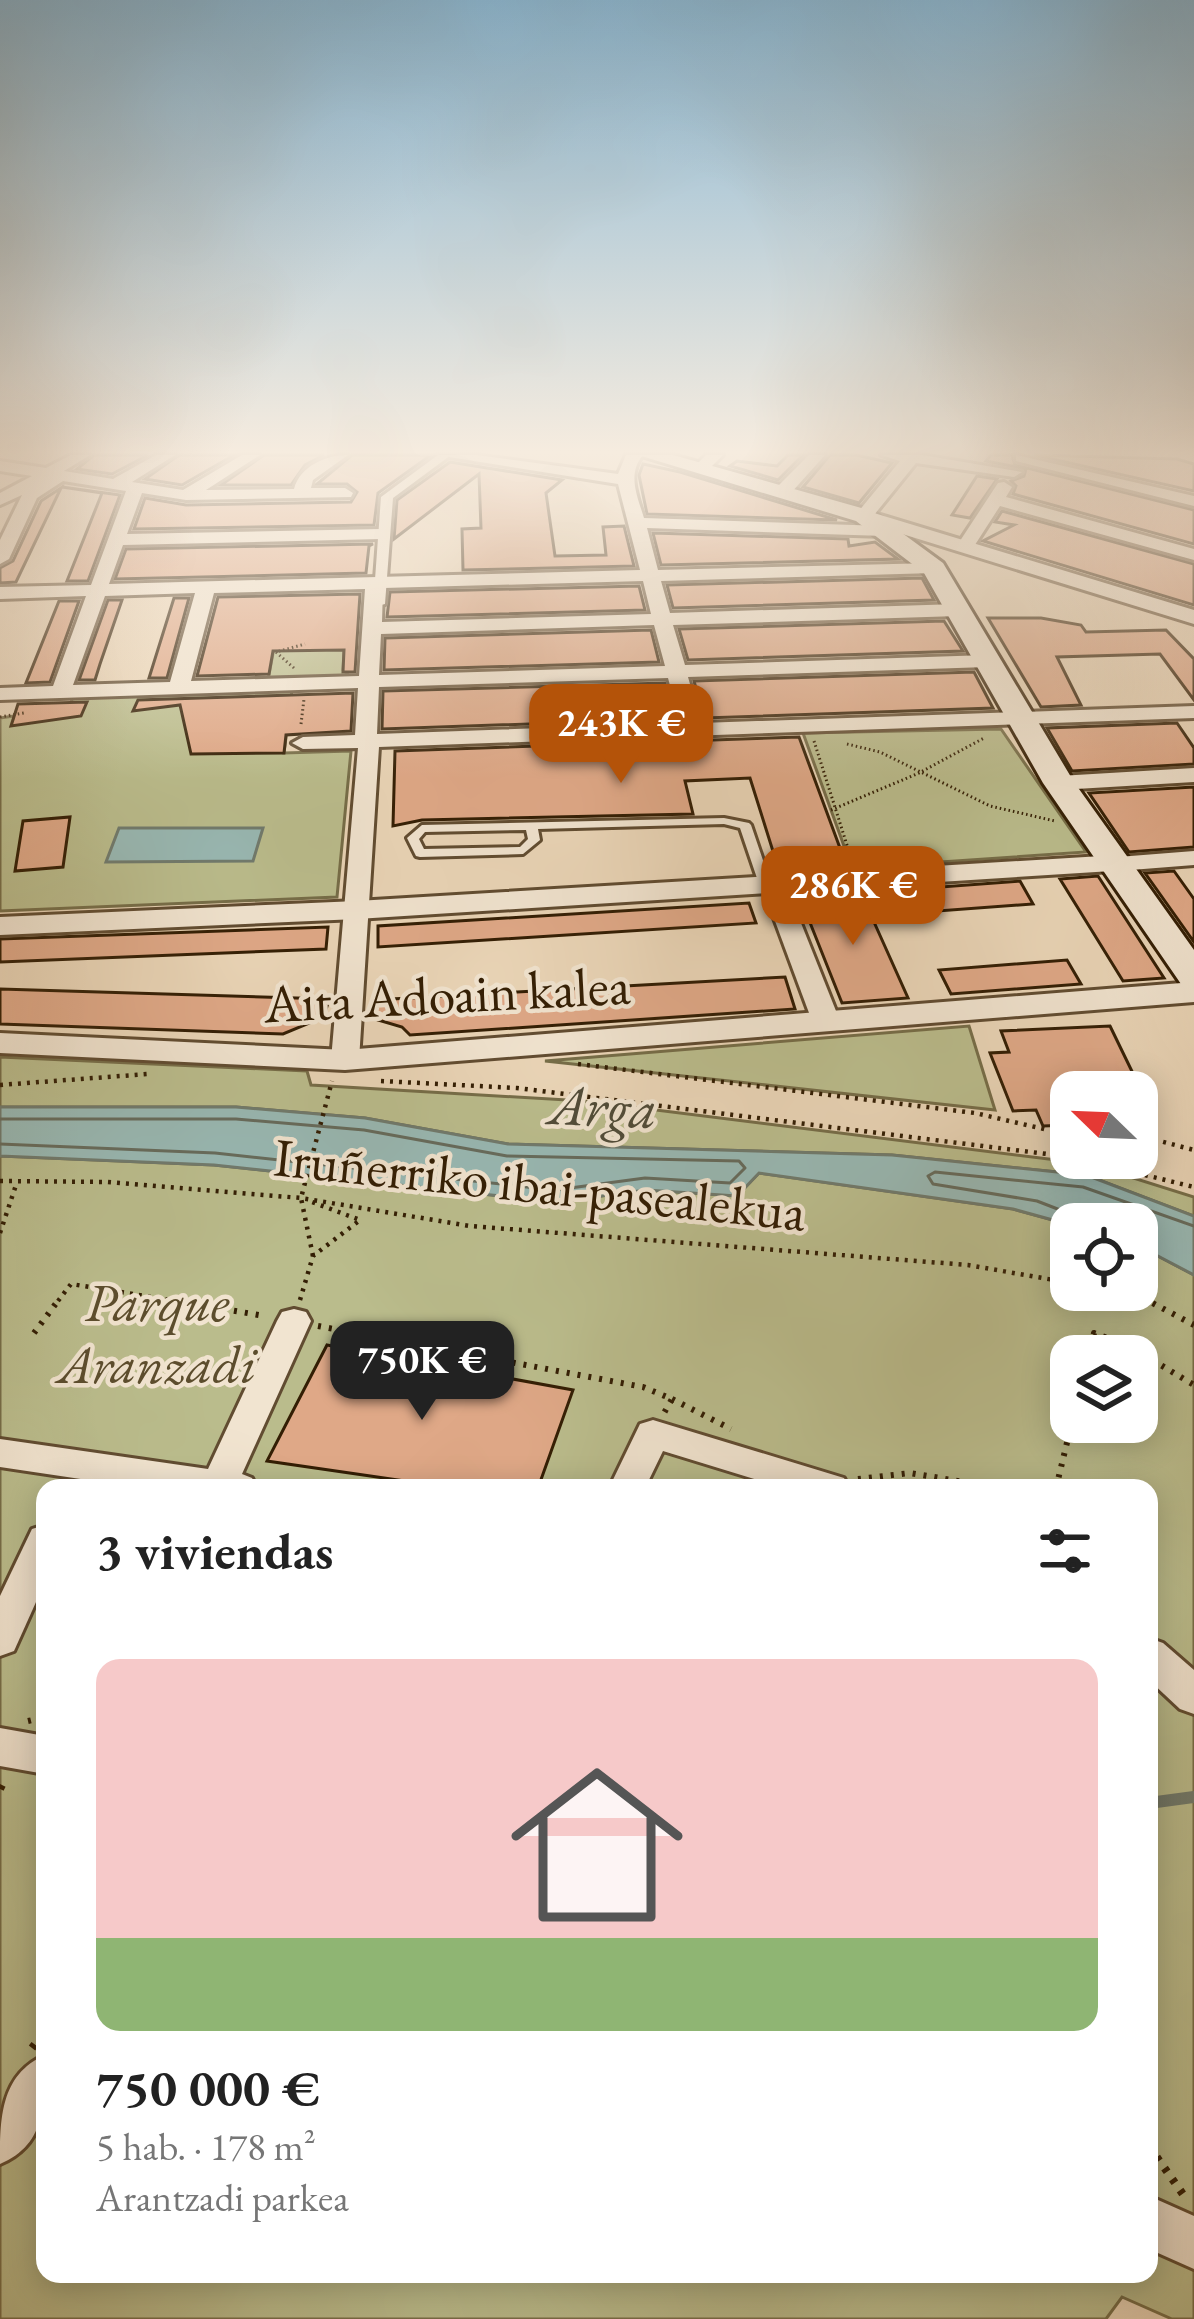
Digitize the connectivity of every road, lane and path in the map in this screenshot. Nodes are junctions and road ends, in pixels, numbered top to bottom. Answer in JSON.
{"nodes":[{"id":1,"x":107,"y":563,"type":"edge"},
{"id":2,"x":379,"y":563,"type":"edge"},
{"id":3,"x":649,"y":563,"type":"edge"},
{"id":4,"x":927,"y":563,"type":"edge"},
{"id":5,"x":953,"y":563,"type":"edge"},
{"id":6,"x":1016,"y":563,"type":"edge"},
{"id":7,"x":934,"y":568,"type":"junction"},
{"id":8,"x":652,"y":574,"type":"junction"},
{"id":9,"x":377,"y":584,"type":"junction"},
{"id":10,"x":206,"y":586,"type":"junction"},
{"id":11,"x":98,"y":589,"type":"junction"},
{"id":12,"x":0,"y":593,"type":"edge"},
{"id":13,"x":958,"y":610,"type":"junction"},
{"id":14,"x":1194,"y":617,"type":"edge"},
{"id":15,"x":662,"y":619,"type":"junction"},
{"id":16,"x":376,"y":628,"type":"junction"},
{"id":17,"x":304,"y":644,"type":"dead end"},
{"id":18,"x":987,"y":661,"type":"junction"},
{"id":19,"x":676,"y":672,"type":"junction"},
{"id":20,"x":297,"y":679,"type":"dead end"},
{"id":21,"x":371,"y":682,"type":"junction"},
{"id":22,"x":179,"y":687,"type":"junction"},
{"id":23,"x":305,"y":688,"type":"dead end"},
{"id":24,"x":61,"y":691,"type":"junction"},
{"id":25,"x":0,"y":694,"type":"edge"},
{"id":26,"x":1193,"y":712,"type":"edge"},
{"id":27,"x":1008,"y":719,"type":"junction"},
{"id":28,"x":692,"y":730,"type":"junction"},
{"id":29,"x":806,"y":731,"type":"junction"},
{"id":30,"x":367,"y":738,"type":"junction"},
{"id":31,"x":304,"y":743,"type":"joint"},
{"id":32,"x":919,"y":773,"type":"junction"},
{"id":33,"x":1194,"y":775,"type":"edge"},
{"id":34,"x":1059,"y":783,"type":"junction"},
{"id":35,"x":833,"y":809,"type":"junction"},
{"id":36,"x":531,"y":826,"type":"junction"},
{"id":37,"x":1090,"y":826,"type":"junction"},
{"id":38,"x":1194,"y":858,"type":"edge"},
{"id":39,"x":1118,"y":864,"type":"junction"},
{"id":40,"x":857,"y":878,"type":"junction"},
{"id":41,"x":769,"y":884,"type":"junction"},
{"id":42,"x":357,"y":910,"type":"junction"},
{"id":43,"x":0,"y":926,"type":"edge"},
{"id":44,"x":1194,"y":976,"type":"edge"},
{"id":45,"x":1194,"y":992,"type":"edge"},
{"id":46,"x":826,"y":1021,"type":"junction"},
{"id":47,"x":0,"y":1043,"type":"edge"},
{"id":48,"x":565,"y":1063,"type":"dead end"},
{"id":49,"x":416,"y":1072,"type":"dead end"},
{"id":50,"x":150,"y":1074,"type":"dead end"},
{"id":51,"x":350,"y":1075,"type":"junction"},
{"id":52,"x":0,"y":1084,"type":"edge"},
{"id":53,"x":1050,"y":1130,"type":"edge"},
{"id":54,"x":1158,"y":1141,"type":"edge"},
{"id":55,"x":1194,"y":1150,"type":"edge"},
{"id":56,"x":1050,"y":1155,"type":"edge"},
{"id":57,"x":1158,"y":1178,"type":"edge"},
{"id":58,"x":17,"y":1180,"type":"junction"},
{"id":59,"x":0,"y":1181,"type":"edge"},
{"id":60,"x":1194,"y":1187,"type":"edge"},
{"id":61,"x":301,"y":1198,"type":"junction"},
{"id":62,"x":0,"y":1233,"type":"edge"},
{"id":63,"x":313,"y":1256,"type":"junction"},
{"id":64,"x":1050,"y":1279,"type":"edge"},
{"id":65,"x":1158,"y":1306,"type":"edge"},
{"id":66,"x":294,"y":1321,"type":"junction"},
{"id":67,"x":1194,"y":1325,"type":"edge"},
{"id":68,"x":34,"y":1333,"type":"dead end"},
{"id":69,"x":1158,"y":1363,"type":"edge"},
{"id":70,"x":1194,"y":1384,"type":"edge"},
{"id":71,"x":672,"y":1399,"type":"junction"},
{"id":72,"x":652,"y":1434,"type":"junction"},
{"id":73,"x":745,"y":1435,"type":"dead end"},
{"id":74,"x":1067,"y":1443,"type":"edge"},
{"id":75,"x":0,"y":1453,"type":"edge"},
{"id":76,"x":74,"y":1476,"type":"edge"},
{"id":77,"x":120,"y":1479,"type":"edge"},
{"id":78,"x":232,"y":1479,"type":"edge"},
{"id":79,"x":631,"y":1479,"type":"edge"},
{"id":80,"x":831,"y":1479,"type":"edge"},
{"id":81,"x":857,"y":1479,"type":"edge"},
{"id":82,"x":946,"y":1479,"type":"edge"},
{"id":83,"x":1058,"y":1479,"type":"edge"},
{"id":84,"x":36,"y":1560,"type":"edge"},
{"id":85,"x":0,"y":1640,"type":"edge"},
{"id":86,"x":1158,"y":1663,"type":"edge"},
{"id":87,"x":1194,"y":1696,"type":"edge"},
{"id":88,"x":36,"y":2091,"type":"edge"},
{"id":89,"x":0,"y":2139,"type":"edge"},
{"id":90,"x":1158,"y":2159,"type":"edge"},
{"id":91,"x":1194,"y":2210,"type":"edge"},
{"id":92,"x":1158,"y":2226,"type":"edge"},
{"id":93,"x":1194,"y":2243,"type":"edge"}],
"edges":[{"from":1,"to":11,"type":"street"},
{"from":2,"to":9,"type":"street"},
{"from":3,"to":8,"type":"street"},
{"from":4,"to":7,"type":"main road"},
{"from":5,"to":7,"type":"street"},
{"from":6,"to":14,"type":"street"},
{"from":7,"to":8,"type":"street"},
{"from":7,"to":13,"type":"main road"},
{"from":8,"to":9,"type":"street"},
{"from":8,"to":15,"type":"street"},
{"from":9,"to":10,"type":"street"},
{"from":9,"to":16,"type":"street"},
{"from":9,"to":21,"type":"street"},
{"from":10,"to":11,"type":"street"},
{"from":10,"to":22,"type":"street"},
{"from":11,"to":12,"type":"street"},
{"from":11,"to":24,"type":"street"},
{"from":13,"to":15,"type":"street"},
{"from":13,"to":18,"type":"main road"},
{"from":15,"to":16,"type":"street"},
{"from":15,"to":19,"type":"street"},
{"from":16,"to":21,"type":"street"},
{"from":17,"to":20,"type":"path"},
{"from":18,"to":19,"type":"street"},
{"from":18,"to":27,"type":"main road"},
{"from":19,"to":21,"type":"street"},
{"from":19,"to":28,"type":"street"},
{"from":21,"to":22,"type":"street"},
{"from":21,"to":30,"type":"street"},
{"from":22,"to":24,"type":"street"},
{"from":23,"to":31,"type":"path"},
{"from":24,"to":25,"type":"street"},
{"from":26,"to":27,"type":"street"},
{"from":27,"to":29,"type":"street"},
{"from":27,"to":32,"type":"path"},
{"from":27,"to":34,"type":"main road"},
{"from":28,"to":29,"type":"street"},
{"from":28,"to":30,"type":"street"},
{"from":29,"to":32,"type":"path"},
{"from":29,"to":35,"type":"path"},
{"from":30,"to":31,"type":"street"},
{"from":30,"to":42,"type":"street"},
{"from":32,"to":35,"type":"path"},
{"from":32,"to":37,"type":"path"},
{"from":33,"to":34,"type":"street"},
{"from":34,"to":37,"type":"main road"},
{"from":35,"to":40,"type":"path"},
{"from":36,"to":36,"type":"lane"},
{"from":36,"to":41,"type":"lane"},
{"from":37,"to":39,"type":"main road"},
{"from":38,"to":39,"type":"street"},
{"from":39,"to":40,"type":"street"},
{"from":39,"to":44,"type":"main road"},
{"from":40,"to":41,"type":"street"},
{"from":41,"to":42,"type":"street"},
{"from":41,"to":46,"type":"street"},
{"from":42,"to":43,"type":"street"},
{"from":42,"to":51,"type":"street"},
{"from":45,"to":46,"type":"street","name":"Aita Adoain kalea"},
{"from":46,"to":51,"type":"street","name":"Aita Adoain kalea"},
{"from":47,"to":51,"type":"street","name":"Aita Adoain kalea"},
{"from":48,"to":53,"type":"path"},
{"from":49,"to":51,"type":"path","name":"Iruñerriko ibai-pasealekua"},
{"from":50,"to":52,"type":"path"},
{"from":51,"to":56,"type":"path"},
{"from":51,"to":61,"type":"path"},
{"from":54,"to":55,"type":"path"},
{"from":57,"to":60,"type":"path"},
{"from":58,"to":59,"type":"path","name":"Iruñerriko ibai-pasealekua"},
{"from":58,"to":61,"type":"path","name":"Iruñerriko ibai-pasealekua"},
{"from":58,"to":62,"type":"path"},
{"from":61,"to":63,"type":"path"},
{"from":61,"to":63,"type":"path"},
{"from":61,"to":64,"type":"path","name":"Iruñerriko ibai-pasealekua"},
{"from":63,"to":66,"type":"path"},
{"from":65,"to":67,"type":"path"},
{"from":66,"to":68,"type":"path"},
{"from":66,"to":71,"type":"path"},
{"from":66,"to":78,"type":"street"},
{"from":69,"to":70,"type":"path"},
{"from":71,"to":72,"type":"path"},
{"from":71,"to":73,"type":"path"},
{"from":72,"to":79,"type":"street"},
{"from":72,"to":80,"type":"street"},
{"from":74,"to":83,"type":"path"},
{"from":75,"to":76,"type":"street"},
{"from":76,"to":77,"type":"street"},
{"from":81,"to":82,"type":"path"},
{"from":84,"to":85,"type":"street"},
{"from":86,"to":87,"type":"street"},
{"from":88,"to":89,"type":"street"},
{"from":90,"to":91,"type":"path"},
{"from":92,"to":93,"type":"street"}]}
